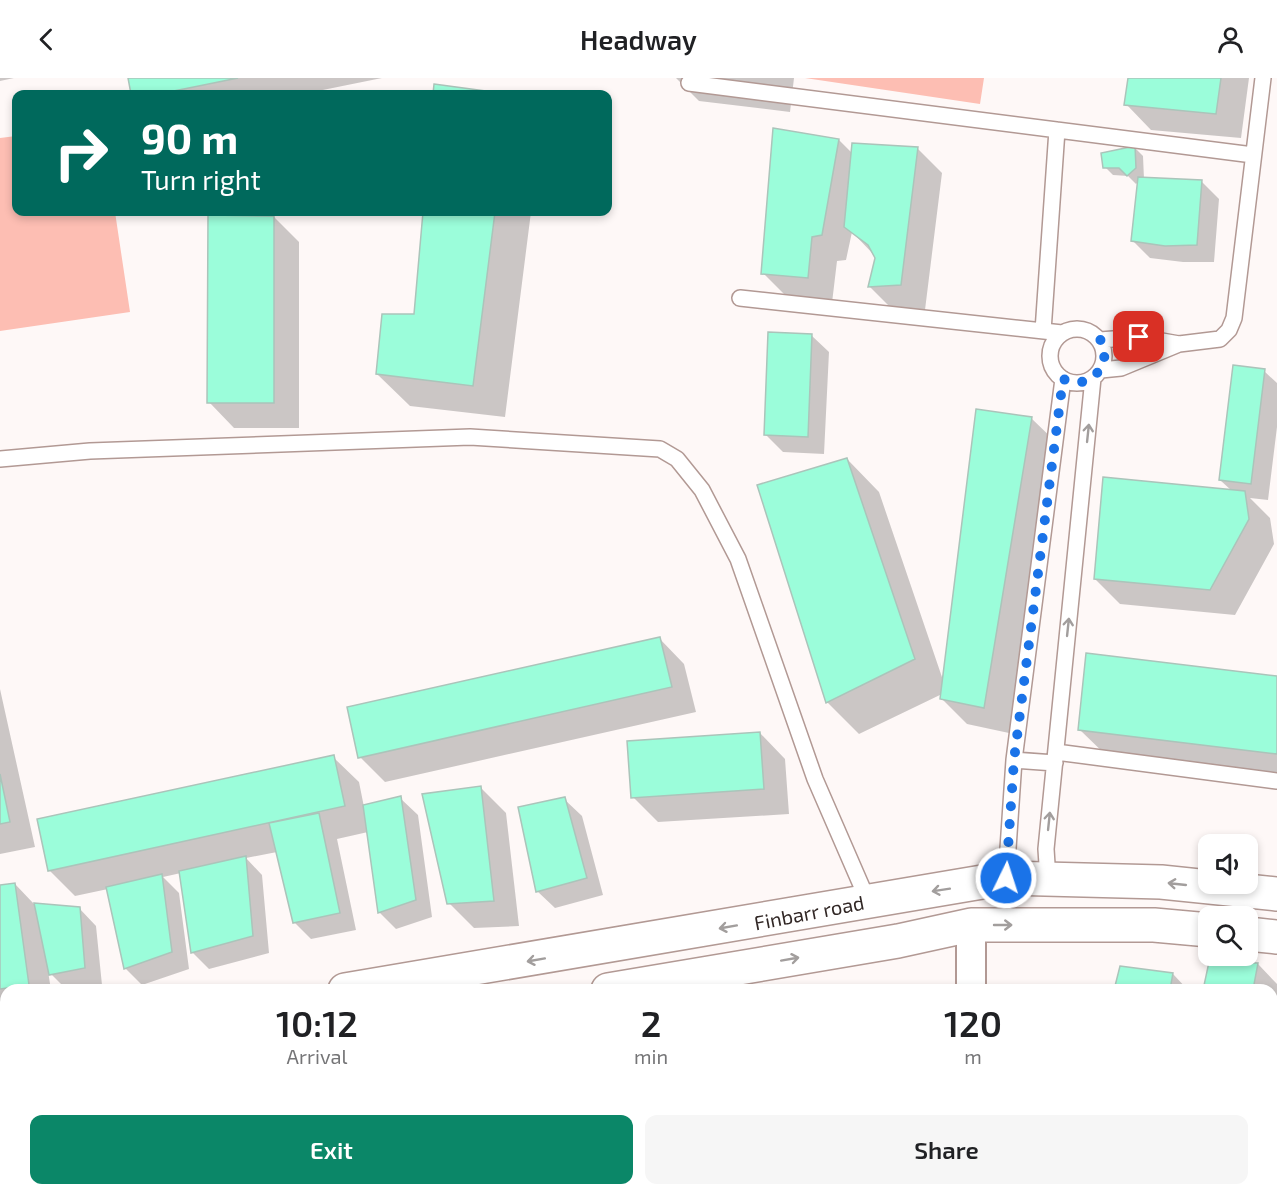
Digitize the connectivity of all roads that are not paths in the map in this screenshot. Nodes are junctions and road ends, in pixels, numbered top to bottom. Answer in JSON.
{"nodes":[{"id":1,"x":1263,"y":78,"type":"edge"},
{"id":2,"x":689,"y":82,"type":"dead end"},
{"id":3,"x":1057,"y":130,"type":"junction"},
{"id":4,"x":1253,"y":154,"type":"junction"},
{"id":5,"x":740,"y":298,"type":"dead end"},
{"id":6,"x":1043,"y":332,"type":"junction"},
{"id":7,"x":1062,"y":333,"type":"junction"},
{"id":8,"x":1100,"y":340,"type":"junction"},
{"id":9,"x":1179,"y":344,"type":"junction"},
{"id":10,"x":1097,"y":374,"type":"junction"},
{"id":11,"x":1063,"y":379,"type":"junction"},
{"id":12,"x":0,"y":459,"type":"edge"},
{"id":13,"x":1055,"y":758,"type":"junction"},
{"id":14,"x":1014,"y":760,"type":"junction"},
{"id":15,"x":1277,"y":781,"type":"edge"},
{"id":16,"x":1006,"y":878,"type":"junction"},
{"id":17,"x":1048,"y":879,"type":"junction"},
{"id":18,"x":1277,"y":894,"type":"edge"},
{"id":19,"x":868,"y":901,"type":"junction"},
{"id":20,"x":971,"y":925,"type":"junction"},
{"id":21,"x":1198,"y":929,"type":"edge"},
{"id":22,"x":1258,"y":935,"type":"edge"},
{"id":23,"x":1277,"y":937,"type":"edge"},
{"id":24,"x":381,"y":984,"type":"edge"},
{"id":25,"x":644,"y":984,"type":"edge"},
{"id":26,"x":971,"y":984,"type":"edge"}],
"edges":[{"from":1,"to":4,"type":"lane"},
{"from":2,"to":3,"type":"lane"},
{"from":3,"to":4,"type":"lane"},
{"from":3,"to":6,"type":"lane"},
{"from":4,"to":9,"type":"lane"},
{"from":5,"to":6,"type":"lane"},
{"from":6,"to":7,"type":"lane"},
{"from":7,"to":8,"type":"lane"},
{"from":7,"to":11,"type":"lane"},
{"from":8,"to":9,"type":"lane"},
{"from":8,"to":10,"type":"lane"},
{"from":9,"to":10,"type":"lane"},
{"from":10,"to":11,"type":"lane"},
{"from":13,"to":10,"type":"lane","one_way":true},
{"from":11,"to":14,"type":"lane"},
{"from":12,"to":19,"type":"lane"},
{"from":13,"to":14,"type":"lane"},
{"from":13,"to":15,"type":"lane"},
{"from":17,"to":13,"type":"lane","one_way":true},
{"from":14,"to":16,"type":"lane"},
{"from":16,"to":17,"type":"main road","name":"Finbarr road"},
{"from":16,"to":19,"type":"main road","name":"Finbarr road","one_way":true},
{"from":18,"to":17,"type":"main road","name":"Finbarr road","one_way":true},
{"from":19,"to":24,"type":"main road","name":"Finbarr road","one_way":true},
{"from":20,"to":21,"type":"main road","one_way":true},
{"from":25,"to":20,"type":"main road","one_way":true},
{"from":20,"to":26,"type":"street"},
{"from":22,"to":23,"type":"main road"}]}
